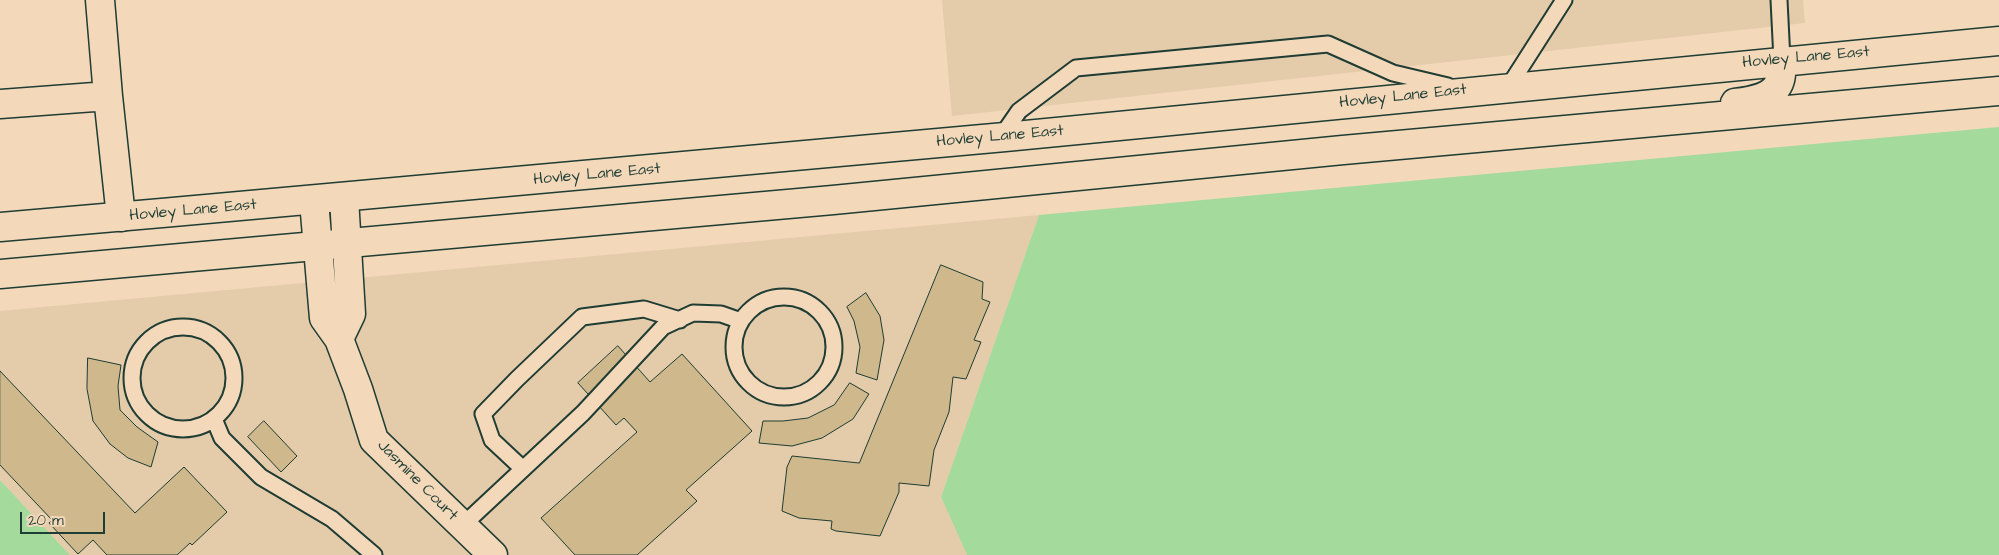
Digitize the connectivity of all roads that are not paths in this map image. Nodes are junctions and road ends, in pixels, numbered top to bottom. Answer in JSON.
{"nodes":[{"id":1,"x":100,"y":0,"type":"edge"},
{"id":2,"x":1564,"y":0,"type":"edge"},
{"id":3,"x":1779,"y":0,"type":"edge"},
{"id":4,"x":1999,"y":41,"type":"edge"},
{"id":5,"x":1782,"y":60,"type":"junction"},
{"id":6,"x":1509,"y":86,"type":"junction"},
{"id":7,"x":1469,"y":90,"type":"junction"},
{"id":8,"x":1999,"y":91,"type":"edge"},
{"id":9,"x":108,"y":96,"type":"junction"},
{"id":10,"x":0,"y":104,"type":"edge"},
{"id":11,"x":1551,"y":132,"type":"junction"},
{"id":12,"x":1001,"y":137,"type":"junction"},
{"id":13,"x":344,"y":198,"type":"junction"},
{"id":14,"x":314,"y":201,"type":"junction"},
{"id":15,"x":121,"y":217,"type":"junction"},
{"id":16,"x":0,"y":227,"type":"edge"},
{"id":17,"x":348,"y":243,"type":"junction"},
{"id":18,"x":318,"y":245,"type":"junction"},
{"id":19,"x":0,"y":274,"type":"edge"},
{"id":20,"x":680,"y":320,"type":"junction"},
{"id":21,"x":741,"y":321,"type":"junction"},
{"id":22,"x":339,"y":339,"type":"junction"},
{"id":23,"x":214,"y":419,"type":"junction"},
{"id":24,"x":522,"y":469,"type":"junction"},
{"id":25,"x":462,"y":526,"type":"junction"},
{"id":26,"x":374,"y":555,"type":"edge"},
{"id":27,"x":493,"y":555,"type":"edge"}],
"edges":[{"from":1,"to":9,"type":"street"},
{"from":2,"to":6,"type":"lane"},
{"from":3,"to":5,"type":"lane"},
{"from":4,"to":5,"type":"street","name":"Hovley Lane East"},
{"from":5,"to":6,"type":"street","name":"Hovley Lane East"},
{"from":5,"to":11,"type":"street"},
{"from":6,"to":7,"type":"street","name":"Hovley Lane East"},
{"from":7,"to":12,"type":"street","name":"Hovley Lane East"},
{"from":7,"to":12,"type":"lane"},
{"from":8,"to":11,"type":"street"},
{"from":9,"to":10,"type":"street"},
{"from":9,"to":15,"type":"street"},
{"from":11,"to":17,"type":"street"},
{"from":12,"to":13,"type":"street","name":"Hovley Lane East"},
{"from":13,"to":14,"type":"street","name":"Hovley Lane East"},
{"from":13,"to":17,"type":"street"},
{"from":14,"to":15,"type":"street","name":"Hovley Lane East"},
{"from":14,"to":18,"type":"street","name":"Jasmine Court"},
{"from":15,"to":16,"type":"street","name":"Hovley Lane East"},
{"from":17,"to":18,"type":"street"},
{"from":17,"to":22,"type":"street"},
{"from":18,"to":19,"type":"street"},
{"from":18,"to":22,"type":"street","name":"Jasmine Court"},
{"from":20,"to":21,"type":"lane"},
{"from":20,"to":24,"type":"lane"},
{"from":20,"to":24,"type":"lane"},
{"from":21,"to":21,"type":"lane"},
{"from":22,"to":25,"type":"street","name":"Jasmine Court"},
{"from":23,"to":23,"type":"lane"},
{"from":23,"to":26,"type":"lane"},
{"from":24,"to":25,"type":"lane"},
{"from":25,"to":27,"type":"street","name":"Jasmine Court"}]}
